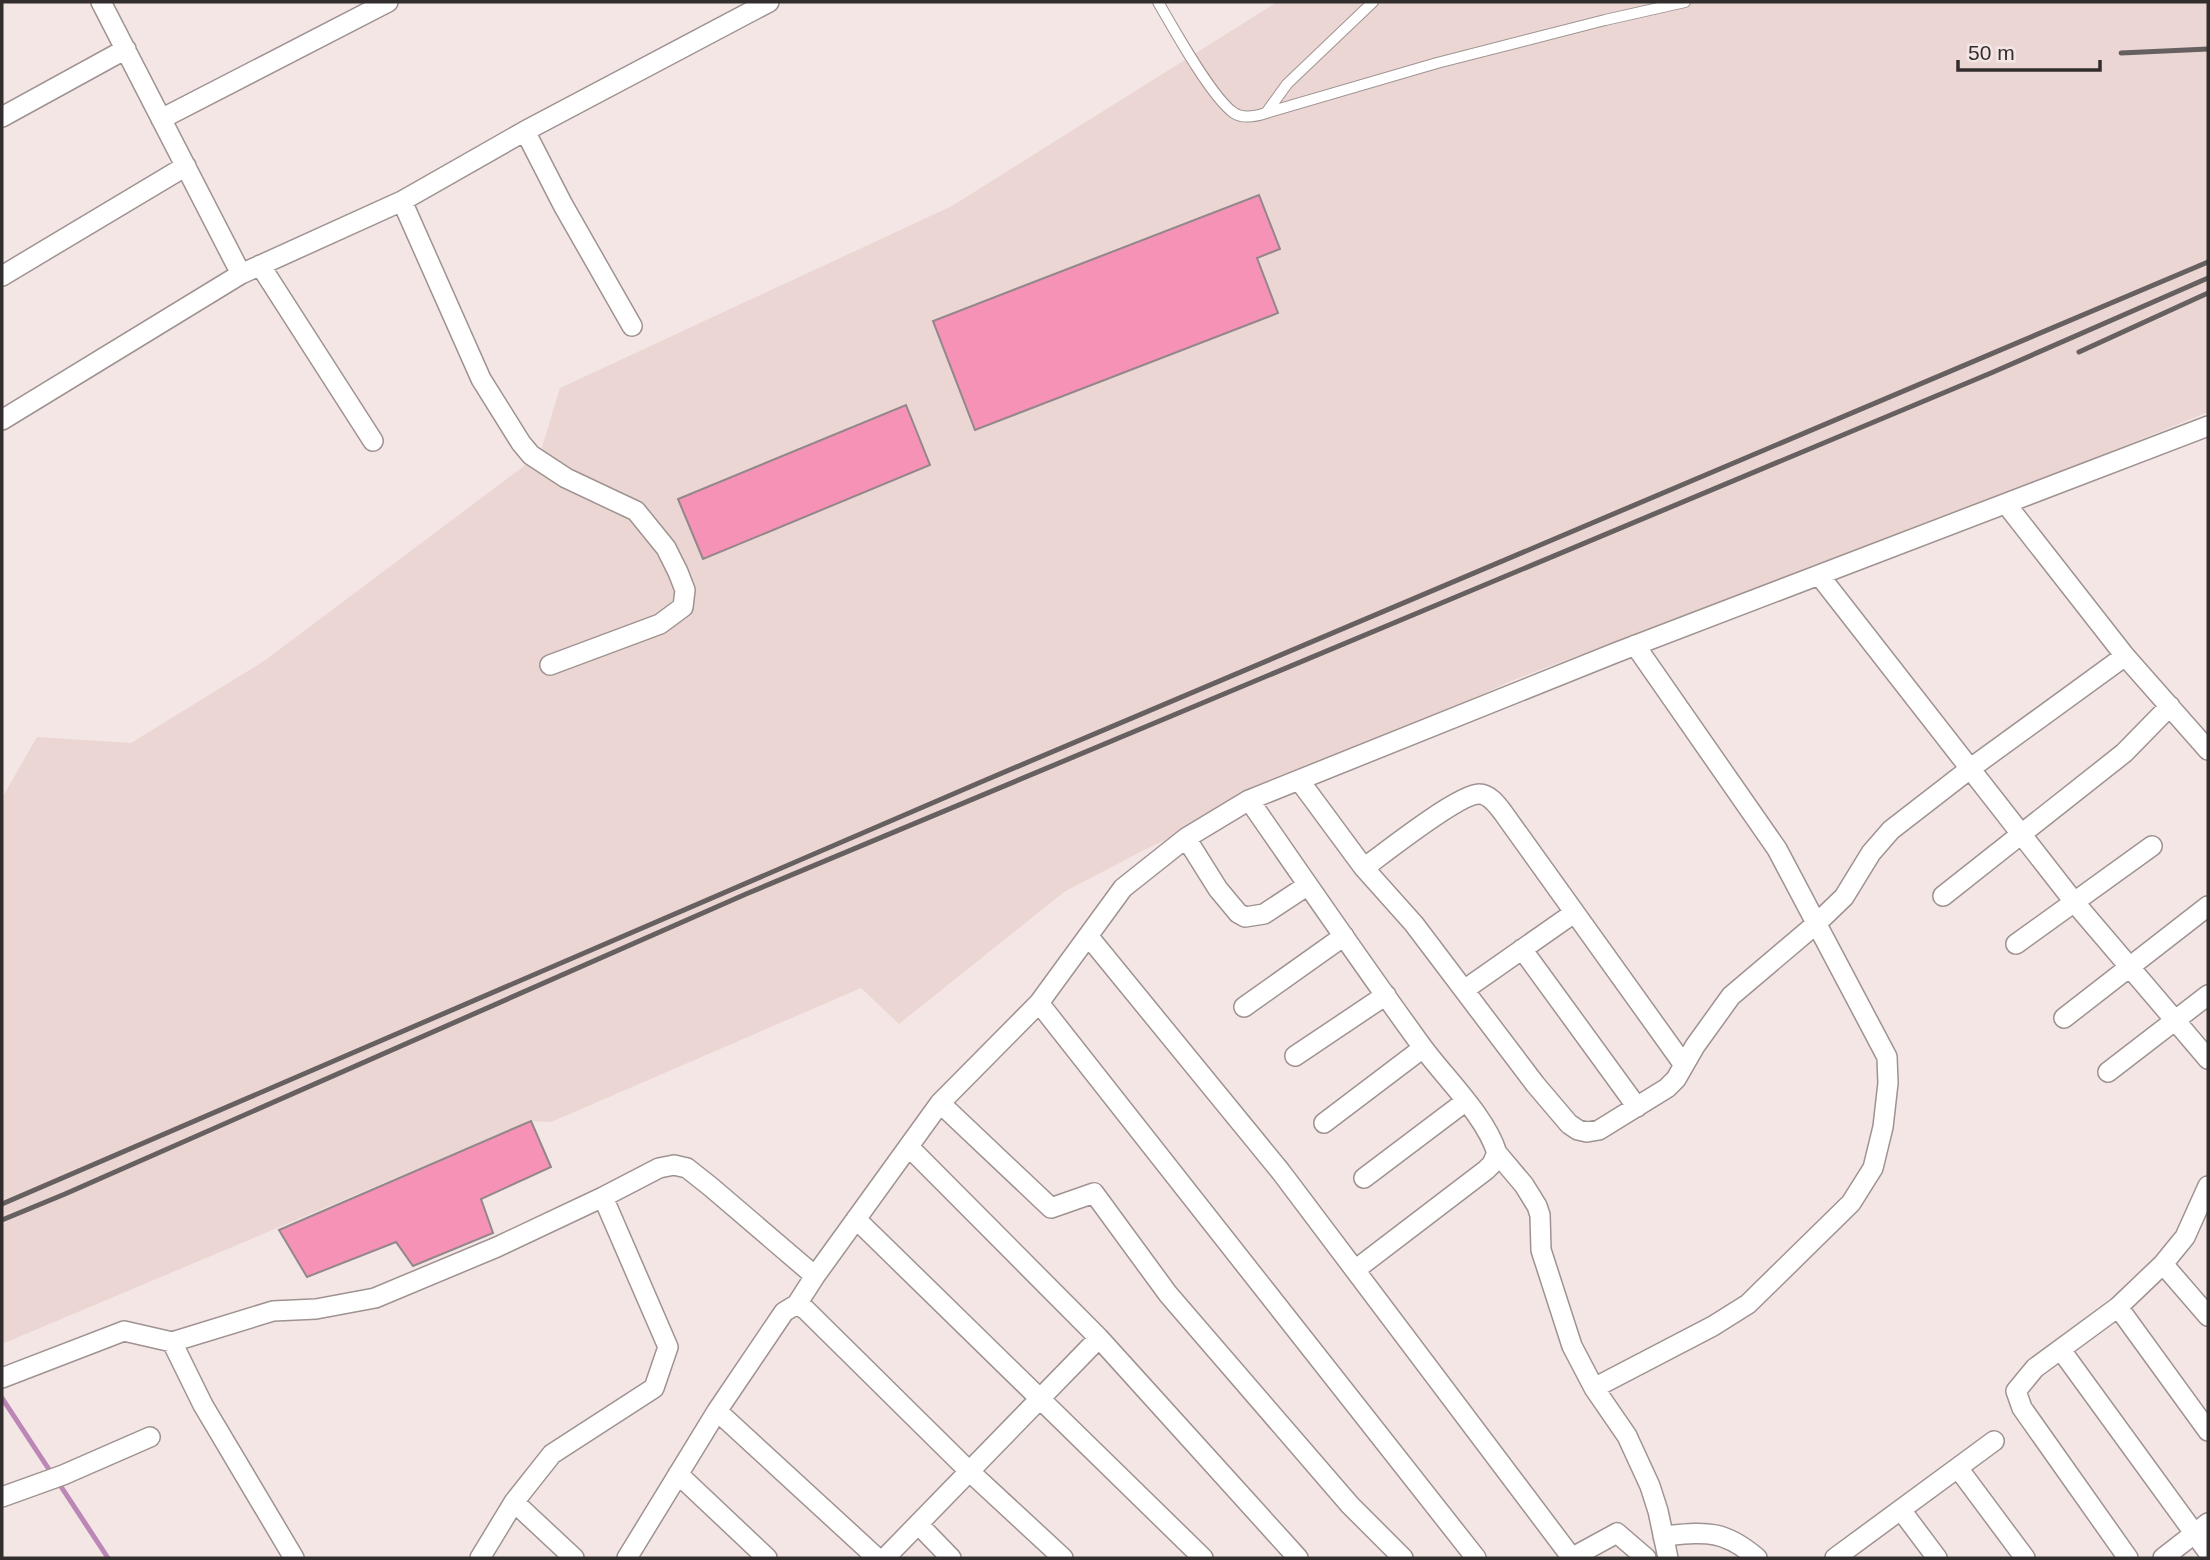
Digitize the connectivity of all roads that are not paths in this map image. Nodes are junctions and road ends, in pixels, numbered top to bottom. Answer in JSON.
{"nodes":[{"id":1,"x":101,"y":2,"type":"edge"},
{"id":2,"x":388,"y":2,"type":"edge"},
{"id":3,"x":769,"y":2,"type":"edge"},
{"id":4,"x":1158,"y":2,"type":"edge"},
{"id":5,"x":1373,"y":2,"type":"edge"},
{"id":6,"x":1685,"y":2,"type":"edge"},
{"id":7,"x":126,"y":49,"type":"junction"},
{"id":8,"x":1266,"y":113,"type":"junction"},
{"id":9,"x":2,"y":117,"type":"edge"},
{"id":10,"x":162,"y":119,"type":"junction"},
{"id":11,"x":525,"y":131,"type":"junction"},
{"id":12,"x":186,"y":166,"type":"junction"},
{"id":13,"x":402,"y":201,"type":"junction"},
{"id":14,"x":251,"y":269,"type":"junction"},
{"id":15,"x":2,"y":276,"type":"edge"},
{"id":16,"x":632,"y":326,"type":"dead end"},
{"id":17,"x":2,"y":419,"type":"edge"},
{"id":18,"x":2208,"y":426,"type":"edge"},
{"id":19,"x":373,"y":441,"type":"dead end"},
{"id":20,"x":2006,"y":504,"type":"junction"},
{"id":21,"x":1819,"y":575,"type":"junction"},
{"id":22,"x":1635,"y":645,"type":"junction"},
{"id":23,"x":2125,"y":656,"type":"junction"},
{"id":24,"x":550,"y":665,"type":"dead end"},
{"id":25,"x":2170,"y":706,"type":"junction"},
{"id":26,"x":2208,"y":750,"type":"edge"},
{"id":27,"x":1971,"y":768,"type":"junction"},
{"id":28,"x":1299,"y":780,"type":"junction"},
{"id":29,"x":1249,"y":800,"type":"junction"},
{"id":30,"x":2021,"y":834,"type":"junction"},
{"id":31,"x":1186,"y":838,"type":"junction"},
{"id":32,"x":2152,"y":846,"type":"dead end"},
{"id":33,"x":1364,"y":868,"type":"junction"},
{"id":34,"x":1308,"y":885,"type":"junction"},
{"id":35,"x":1943,"y":895,"type":"dead end"},
{"id":36,"x":2076,"y":903,"type":"junction"},
{"id":37,"x":2208,"y":906,"type":"edge"},
{"id":38,"x":1574,"y":913,"type":"junction"},
{"id":39,"x":1816,"y":924,"type":"junction"},
{"id":40,"x":1344,"y":936,"type":"junction"},
{"id":41,"x":1089,"y":937,"type":"junction"},
{"id":42,"x":2016,"y":944,"type":"dead end"},
{"id":43,"x":1522,"y":949,"type":"junction"},
{"id":44,"x":2130,"y":967,"type":"junction"},
{"id":45,"x":1464,"y":990,"type":"junction"},
{"id":46,"x":1385,"y":995,"type":"junction"},
{"id":47,"x":2208,"y":995,"type":"edge"},
{"id":48,"x":1039,"y":1003,"type":"junction"},
{"id":49,"x":1244,"y":1007,"type":"dead end"},
{"id":50,"x":2064,"y":1018,"type":"dead end"},
{"id":51,"x":2175,"y":1020,"type":"junction"},
{"id":52,"x":1423,"y":1048,"type":"junction"},
{"id":53,"x":1295,"y":1056,"type":"dead end"},
{"id":54,"x":2208,"y":1059,"type":"edge"},
{"id":55,"x":1684,"y":1065,"type":"junction"},
{"id":56,"x":2108,"y":1072,"type":"dead end"},
{"id":57,"x":1466,"y":1101,"type":"junction"},
{"id":58,"x":940,"y":1103,"type":"junction"},
{"id":59,"x":1637,"y":1107,"type":"junction"},
{"id":60,"x":1324,"y":1123,"type":"dead end"},
{"id":61,"x":909,"y":1147,"type":"junction"},
{"id":62,"x":1497,"y":1153,"type":"junction"},
{"id":63,"x":1364,"y":1178,"type":"dead end"},
{"id":64,"x":2208,"y":1186,"type":"edge"},
{"id":65,"x":603,"y":1197,"type":"junction"},
{"id":66,"x":856,"y":1219,"type":"junction"},
{"id":67,"x":2163,"y":1264,"type":"junction"},
{"id":68,"x":1355,"y":1270,"type":"junction"},
{"id":69,"x":815,"y":1276,"type":"junction"},
{"id":70,"x":797,"y":1304,"type":"junction"},
{"id":71,"x":2118,"y":1307,"type":"junction"},
{"id":72,"x":2208,"y":1316,"type":"edge"},
{"id":73,"x":1099,"y":1338,"type":"junction"},
{"id":74,"x":172,"y":1342,"type":"junction"},
{"id":75,"x":2061,"y":1350,"type":"junction"},
{"id":76,"x":2,"y":1378,"type":"edge"},
{"id":77,"x":1594,"y":1388,"type":"junction"},
{"id":78,"x":1040,"y":1398,"type":"junction"},
{"id":79,"x":717,"y":1411,"type":"junction"},
{"id":80,"x":2208,"y":1431,"type":"edge"},
{"id":81,"x":150,"y":1437,"type":"dead end"},
{"id":82,"x":1994,"y":1441,"type":"dead end"},
{"id":83,"x":1958,"y":1468,"type":"junction"},
{"id":84,"x":969,"y":1471,"type":"junction"},
{"id":85,"x":678,"y":1474,"type":"junction"},
{"id":86,"x":2,"y":1497,"type":"edge"},
{"id":87,"x":514,"y":1502,"type":"junction"},
{"id":88,"x":1901,"y":1510,"type":"junction"},
{"id":89,"x":918,"y":1524,"type":"junction"},
{"id":90,"x":2201,"y":1529,"type":"edge"},
{"id":91,"x":1663,"y":1536,"type":"junction"},
{"id":92,"x":2208,"y":1552,"type":"edge"},
{"id":93,"x":1843,"y":1556,"type":"edge"},
{"id":94,"x":294,"y":1558,"type":"edge"},
{"id":95,"x":480,"y":1558,"type":"edge"},
{"id":96,"x":574,"y":1558,"type":"edge"},
{"id":97,"x":627,"y":1558,"type":"edge"},
{"id":98,"x":767,"y":1558,"type":"edge"},
{"id":99,"x":877,"y":1558,"type":"edge"},
{"id":100,"x":885,"y":1558,"type":"edge"},
{"id":101,"x":951,"y":1558,"type":"edge"},
{"id":102,"x":1063,"y":1558,"type":"edge"},
{"id":103,"x":1203,"y":1558,"type":"edge"},
{"id":104,"x":1298,"y":1558,"type":"edge"},
{"id":105,"x":1404,"y":1558,"type":"edge"},
{"id":106,"x":1476,"y":1558,"type":"edge"},
{"id":107,"x":1573,"y":1558,"type":"edge"},
{"id":108,"x":1646,"y":1558,"type":"edge"},
{"id":109,"x":1668,"y":1558,"type":"edge"},
{"id":110,"x":1757,"y":1558,"type":"edge"},
{"id":111,"x":1937,"y":1558,"type":"edge"},
{"id":112,"x":2025,"y":1558,"type":"edge"},
{"id":113,"x":2128,"y":1558,"type":"edge"},
{"id":114,"x":2163,"y":1558,"type":"edge"}],
"edges":[{"from":1,"to":7,"type":"street"},
{"from":2,"to":10,"type":"street"},
{"from":3,"to":11,"type":"street"},
{"from":4,"to":8,"type":"lane"},
{"from":5,"to":8,"type":"lane"},
{"from":6,"to":8,"type":"lane"},
{"from":7,"to":9,"type":"street"},
{"from":7,"to":10,"type":"street"},
{"from":10,"to":12,"type":"street"},
{"from":11,"to":13,"type":"street"},
{"from":11,"to":16,"type":"street"},
{"from":12,"to":14,"type":"street"},
{"from":12,"to":15,"type":"street"},
{"from":13,"to":14,"type":"street"},
{"from":13,"to":24,"type":"street"},
{"from":14,"to":17,"type":"street"},
{"from":14,"to":19,"type":"street"},
{"from":18,"to":20,"type":"street"},
{"from":20,"to":21,"type":"street"},
{"from":20,"to":23,"type":"street"},
{"from":21,"to":22,"type":"street"},
{"from":21,"to":27,"type":"street"},
{"from":22,"to":28,"type":"street"},
{"from":22,"to":39,"type":"street"},
{"from":23,"to":25,"type":"street"},
{"from":23,"to":27,"type":"street"},
{"from":25,"to":26,"type":"street"},
{"from":25,"to":30,"type":"street"},
{"from":27,"to":30,"type":"street"},
{"from":27,"to":39,"type":"street"},
{"from":28,"to":29,"type":"street"},
{"from":28,"to":33,"type":"street"},
{"from":29,"to":31,"type":"street"},
{"from":29,"to":34,"type":"street"},
{"from":30,"to":35,"type":"street"},
{"from":30,"to":36,"type":"street"},
{"from":31,"to":34,"type":"street"},
{"from":31,"to":41,"type":"street"},
{"from":32,"to":36,"type":"street"},
{"from":33,"to":38,"type":"street"},
{"from":33,"to":45,"type":"street"},
{"from":34,"to":40,"type":"street"},
{"from":36,"to":42,"type":"street"},
{"from":36,"to":44,"type":"street"},
{"from":37,"to":44,"type":"street"},
{"from":38,"to":43,"type":"street"},
{"from":38,"to":55,"type":"street"},
{"from":39,"to":55,"type":"street"},
{"from":39,"to":77,"type":"street"},
{"from":40,"to":46,"type":"street"},
{"from":40,"to":49,"type":"street"},
{"from":41,"to":48,"type":"street"},
{"from":41,"to":68,"type":"street"},
{"from":43,"to":45,"type":"street"},
{"from":43,"to":59,"type":"street"},
{"from":44,"to":50,"type":"street"},
{"from":44,"to":51,"type":"street"},
{"from":45,"to":59,"type":"street"},
{"from":46,"to":52,"type":"street"},
{"from":46,"to":53,"type":"street"},
{"from":47,"to":51,"type":"street"},
{"from":48,"to":58,"type":"street"},
{"from":48,"to":106,"type":"street"},
{"from":51,"to":54,"type":"street"},
{"from":51,"to":56,"type":"street"},
{"from":52,"to":57,"type":"street"},
{"from":52,"to":60,"type":"street"},
{"from":55,"to":59,"type":"street"},
{"from":57,"to":62,"type":"street"},
{"from":57,"to":63,"type":"street"},
{"from":58,"to":61,"type":"street"},
{"from":58,"to":105,"type":"street"},
{"from":61,"to":66,"type":"street"},
{"from":61,"to":73,"type":"street"},
{"from":62,"to":68,"type":"street"},
{"from":62,"to":77,"type":"street"},
{"from":64,"to":67,"type":"street"},
{"from":65,"to":69,"type":"street"},
{"from":65,"to":74,"type":"street"},
{"from":65,"to":87,"type":"street"},
{"from":66,"to":69,"type":"street"},
{"from":66,"to":78,"type":"street"},
{"from":67,"to":71,"type":"street"},
{"from":67,"to":72,"type":"street"},
{"from":68,"to":107,"type":"street"},
{"from":69,"to":70,"type":"street"},
{"from":70,"to":79,"type":"street"},
{"from":70,"to":84,"type":"street"},
{"from":71,"to":75,"type":"street"},
{"from":71,"to":80,"type":"street"},
{"from":73,"to":78,"type":"street"},
{"from":73,"to":104,"type":"street"},
{"from":74,"to":76,"type":"street"},
{"from":74,"to":94,"type":"street"},
{"from":75,"to":90,"type":"street"},
{"from":75,"to":113,"type":"street"},
{"from":77,"to":91,"type":"street"},
{"from":78,"to":84,"type":"street"},
{"from":78,"to":103,"type":"street"},
{"from":79,"to":85,"type":"street"},
{"from":79,"to":99,"type":"street"},
{"from":81,"to":86,"type":"street"},
{"from":82,"to":83,"type":"street"},
{"from":83,"to":88,"type":"street"},
{"from":83,"to":112,"type":"street"},
{"from":84,"to":89,"type":"street"},
{"from":84,"to":102,"type":"street"},
{"from":85,"to":97,"type":"street"},
{"from":85,"to":98,"type":"street"},
{"from":87,"to":95,"type":"street"},
{"from":87,"to":96,"type":"street"},
{"from":88,"to":93,"type":"street"},
{"from":88,"to":111,"type":"street"},
{"from":89,"to":100,"type":"street"},
{"from":89,"to":101,"type":"street"},
{"from":90,"to":92,"type":"street"},
{"from":90,"to":114,"type":"street"},
{"from":91,"to":109,"type":"street"},
{"from":91,"to":110,"type":"street"},
{"from":107,"to":108,"type":"street"}]}
